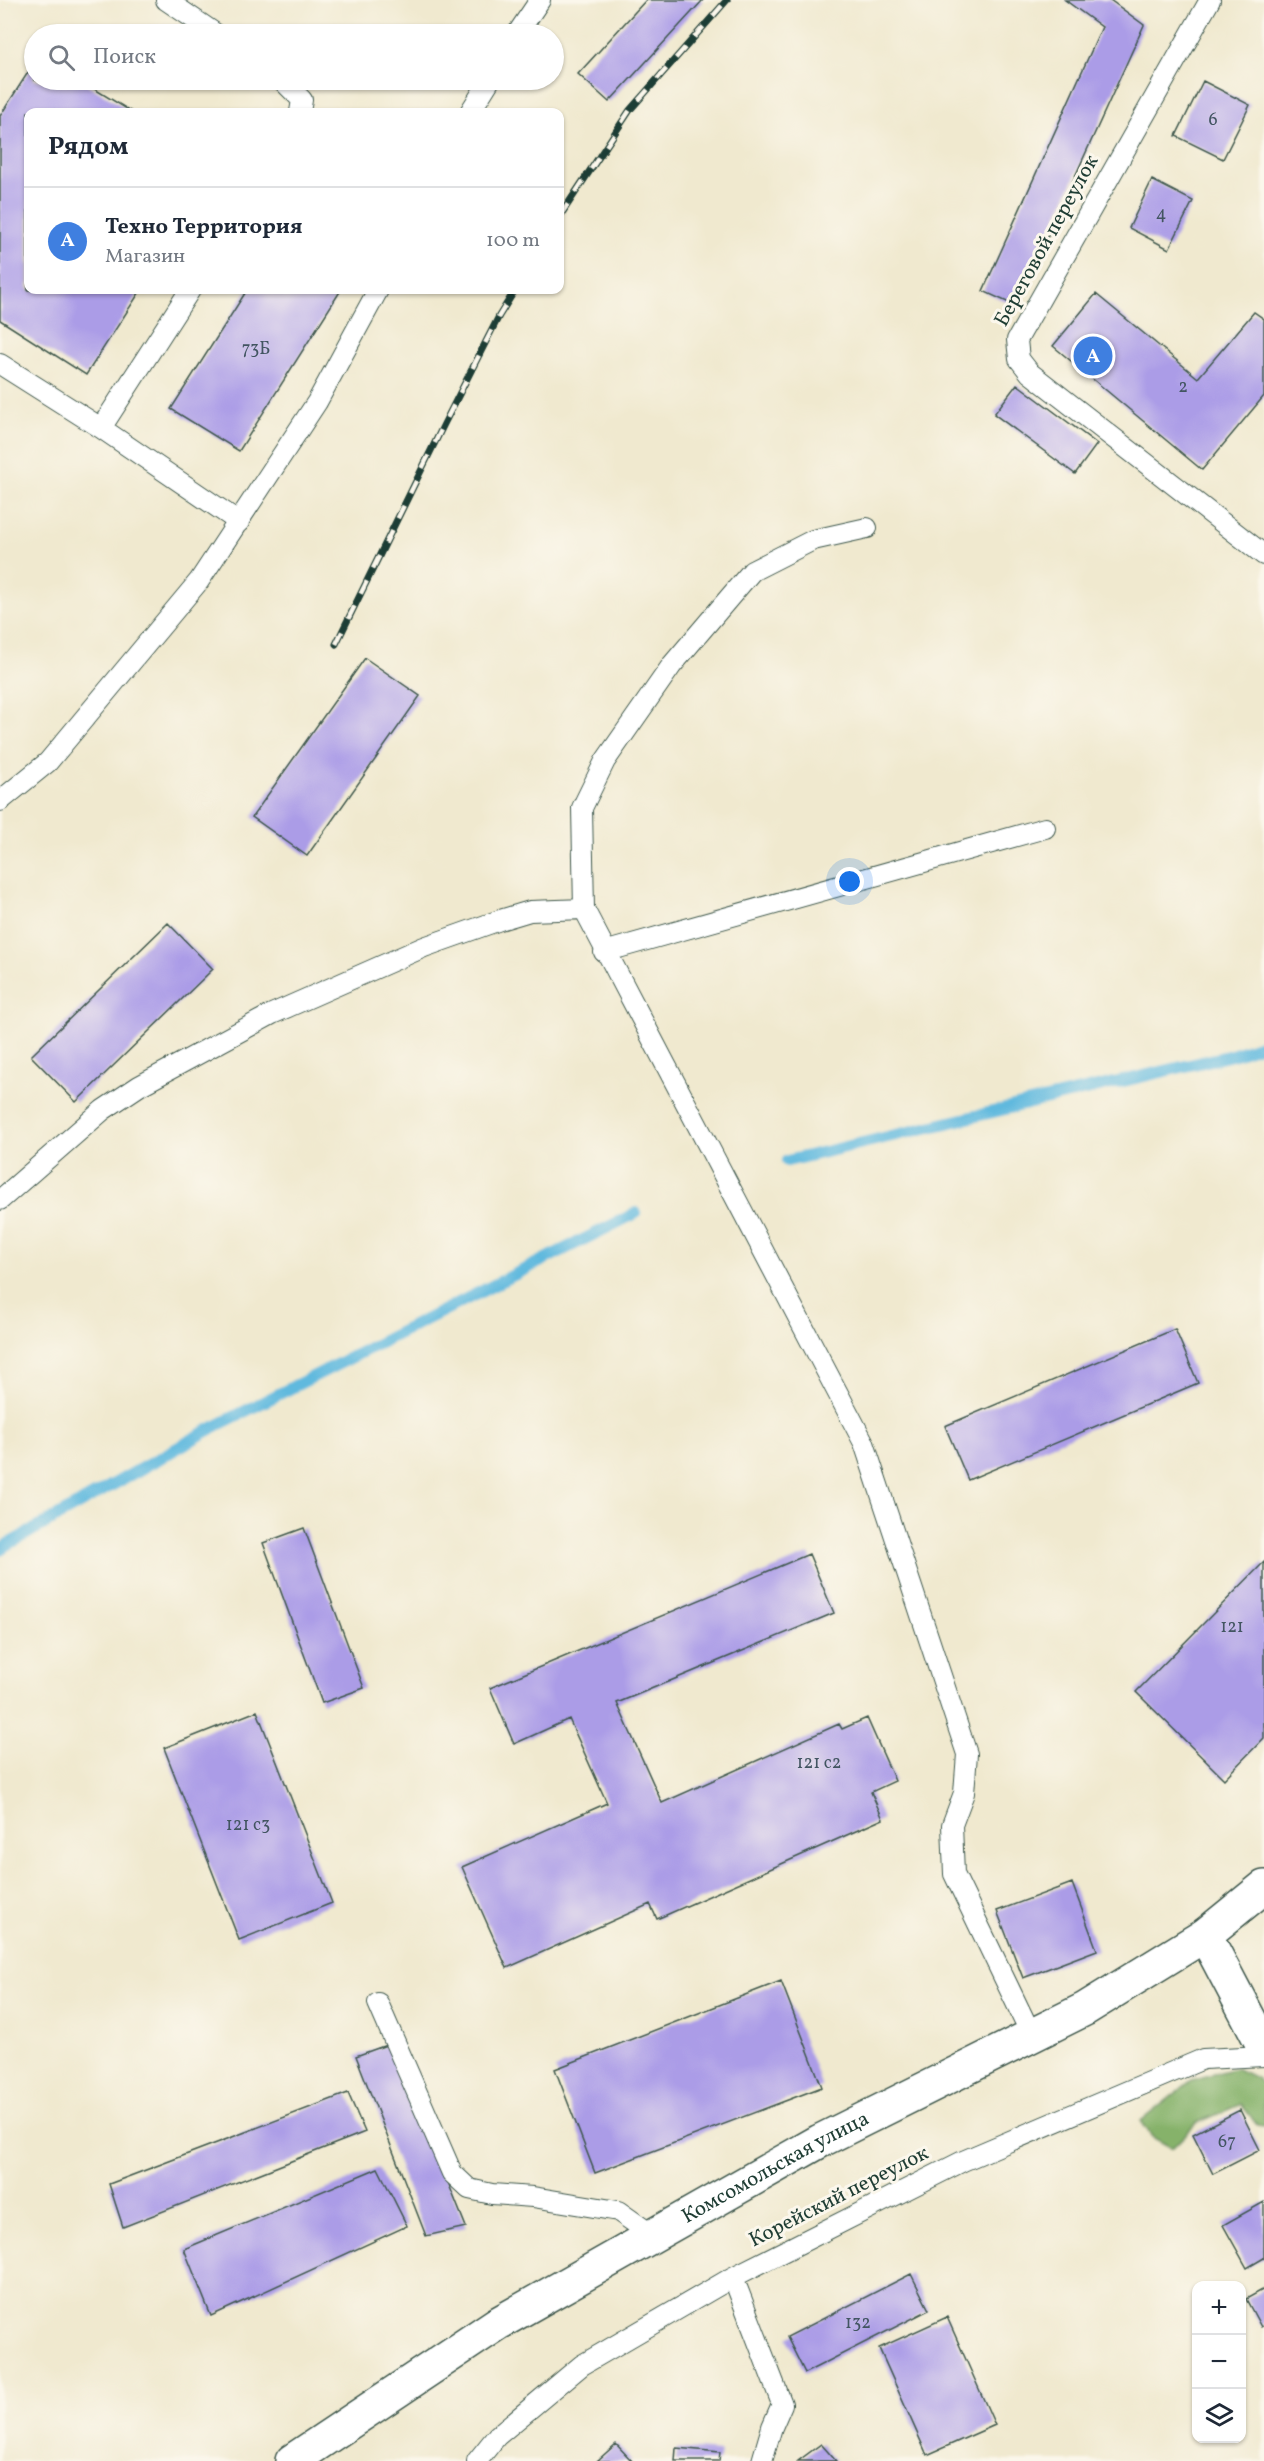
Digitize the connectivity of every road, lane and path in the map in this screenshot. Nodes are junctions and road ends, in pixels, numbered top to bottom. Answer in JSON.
{"nodes":[{"id":1,"x":166,"y":0,"type":"edge"},
{"id":2,"x":540,"y":0,"type":"edge"},
{"id":3,"x":1210,"y":0,"type":"edge"},
{"id":4,"x":201,"y":24,"type":"edge"},
{"id":5,"x":524,"y":24,"type":"edge"},
{"id":6,"x":292,"y":90,"type":"edge"},
{"id":7,"x":484,"y":90,"type":"edge"},
{"id":8,"x":301,"y":108,"type":"edge"},
{"id":9,"x":472,"y":108,"type":"edge"},
{"id":10,"x":187,"y":294,"type":"edge"},
{"id":11,"x":376,"y":294,"type":"edge"},
{"id":12,"x":0,"y":364,"type":"edge"},
{"id":13,"x":100,"y":428,"type":"junction"},
{"id":14,"x":239,"y":522,"type":"junction"},
{"id":15,"x":867,"y":528,"type":"dead end"},
{"id":16,"x":1264,"y":555,"type":"edge"},
{"id":17,"x":0,"y":801,"type":"edge"},
{"id":18,"x":1045,"y":828,"type":"dead end"},
{"id":19,"x":584,"y":909,"type":"junction"},
{"id":20,"x":604,"y":952,"type":"junction"},
{"id":21,"x":0,"y":1200,"type":"edge"},
{"id":22,"x":1264,"y":1887,"type":"edge"},
{"id":23,"x":1205,"y":1935,"type":"junction"},
{"id":24,"x":378,"y":2002,"type":"dead end"},
{"id":25,"x":1032,"y":2036,"type":"junction"},
{"id":26,"x":1264,"y":2047,"type":"edge"},
{"id":27,"x":1264,"y":2056,"type":"edge"},
{"id":28,"x":652,"y":2235,"type":"junction"},
{"id":29,"x":733,"y":2277,"type":"junction"},
{"id":30,"x":292,"y":2461,"type":"edge"},
{"id":31,"x":477,"y":2461,"type":"edge"},
{"id":32,"x":762,"y":2461,"type":"edge"}],
"edges":[{"from":1,"to":4,"type":"lane"},
{"from":2,"to":5,"type":"lane"},
{"from":3,"to":16,"type":"lane","name":"Береговой переулок"},
{"from":6,"to":8,"type":"lane"},
{"from":7,"to":9,"type":"lane"},
{"from":10,"to":13,"type":"lane"},
{"from":11,"to":14,"type":"lane"},
{"from":12,"to":13,"type":"lane"},
{"from":13,"to":14,"type":"lane"},
{"from":14,"to":17,"type":"lane"},
{"from":15,"to":19,"type":"lane"},
{"from":18,"to":20,"type":"lane"},
{"from":19,"to":20,"type":"lane"},
{"from":19,"to":21,"type":"lane"},
{"from":20,"to":25,"type":"lane"},
{"from":22,"to":23,"type":"main road","name":"Комсомольская улица"},
{"from":23,"to":25,"type":"main road","name":"Комсомольская улица"},
{"from":23,"to":26,"type":"main road"},
{"from":24,"to":28,"type":"lane"},
{"from":25,"to":28,"type":"main road","name":"Комсомольская улица"},
{"from":27,"to":29,"type":"lane","name":"Корейский переулок"},
{"from":28,"to":30,"type":"main road","name":"Комсомольская улица"},
{"from":29,"to":31,"type":"lane","name":"Корейский переулок"},
{"from":29,"to":32,"type":"lane"}]}
